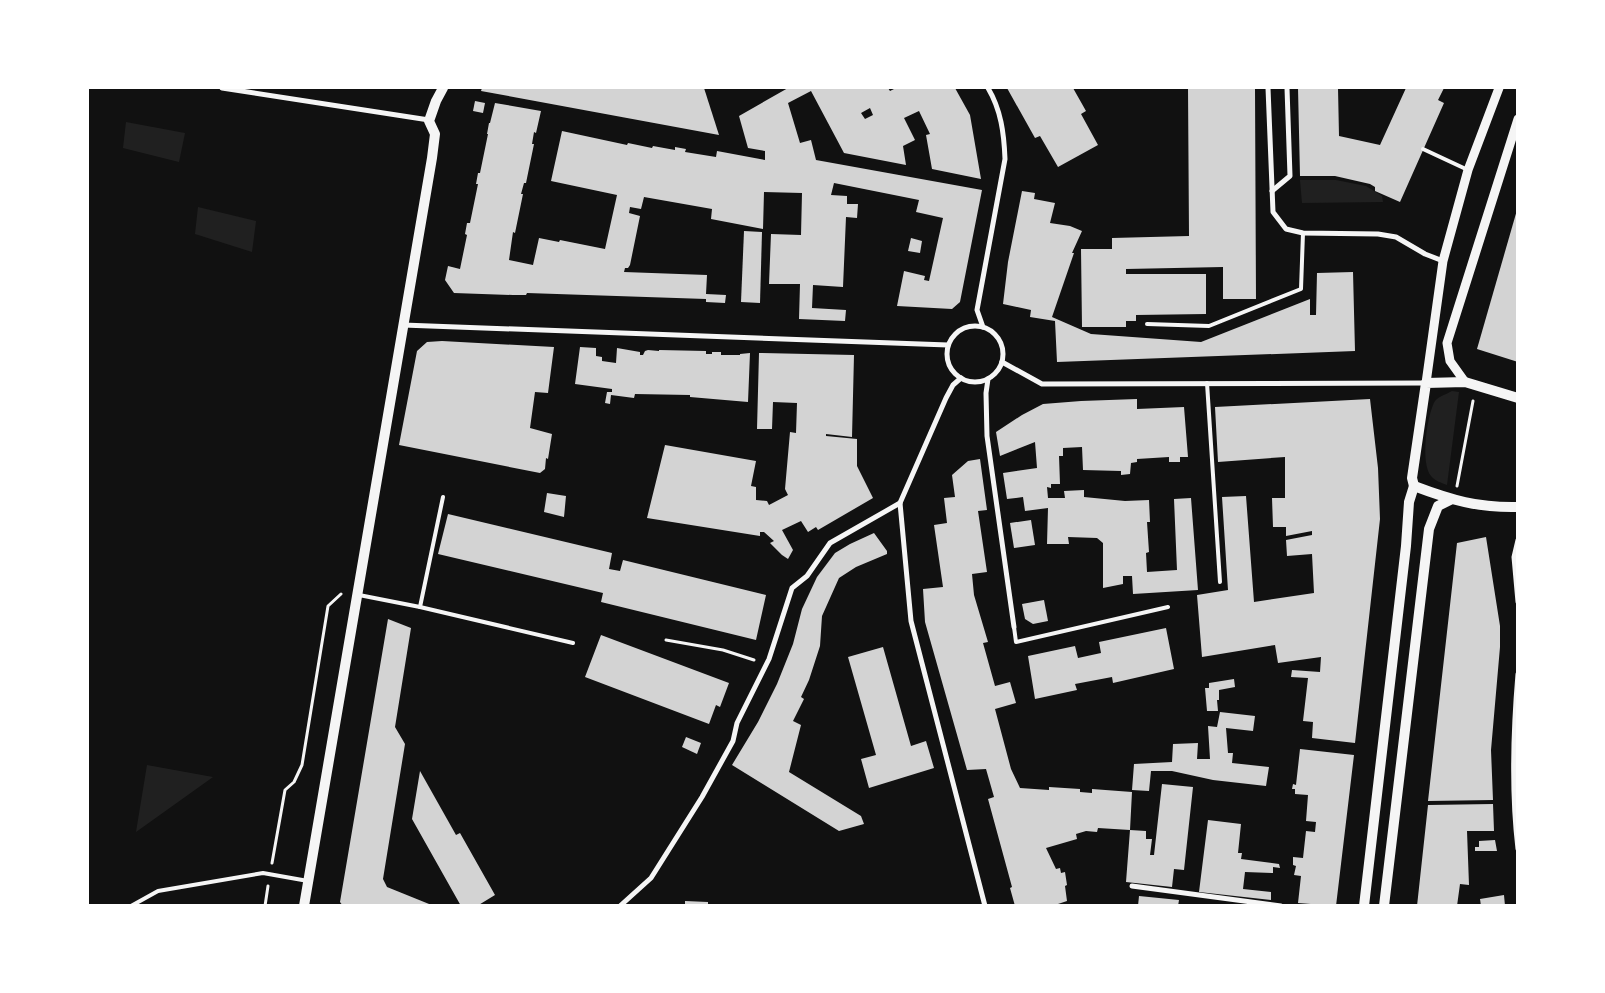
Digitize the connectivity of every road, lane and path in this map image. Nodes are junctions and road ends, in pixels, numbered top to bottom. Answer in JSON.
{"nodes":[{"id":1,"x":222,"y":88,"type":"edge"},
{"id":2,"x":443,"y":88,"type":"edge"},
{"id":3,"x":988,"y":88,"type":"edge"},
{"id":4,"x":1268,"y":88,"type":"edge"},
{"id":5,"x":1288,"y":88,"type":"edge"},
{"id":6,"x":1499,"y":88,"type":"edge"},
{"id":7,"x":1518,"y":119,"type":"edge"},
{"id":8,"x":430,"y":120,"type":"junction"},
{"id":9,"x":1514,"y":142,"type":"edge"},
{"id":10,"x":1423,"y":149,"type":"dead end"},
{"id":11,"x":1468,"y":170,"type":"junction"},
{"id":12,"x":1272,"y":191,"type":"junction"},
{"id":13,"x":1303,"y":233,"type":"junction"},
{"id":14,"x":1443,"y":261,"type":"junction"},
{"id":15,"x":1147,"y":324,"type":"dead end"},
{"id":16,"x":402,"y":325,"type":"junction"},
{"id":17,"x":983,"y":327,"type":"junction"},
{"id":18,"x":948,"y":345,"type":"junction"},
{"id":19,"x":1002,"y":362,"type":"junction"},
{"id":20,"x":961,"y":378,"type":"junction"},
{"id":21,"x":988,"y":378,"type":"junction"},
{"id":22,"x":1465,"y":382,"type":"junction"},
{"id":23,"x":1207,"y":383,"type":"junction"},
{"id":24,"x":1426,"y":383,"type":"junction"},
{"id":25,"x":1474,"y":395,"type":"dead end"},
{"id":26,"x":1518,"y":398,"type":"edge"},
{"id":27,"x":1414,"y":486,"type":"junction"},
{"id":28,"x":1457,"y":486,"type":"dead end"},
{"id":29,"x":443,"y":497,"type":"dead end"},
{"id":30,"x":1450,"y":500,"type":"junction"},
{"id":31,"x":900,"y":503,"type":"junction"},
{"id":32,"x":1518,"y":507,"type":"edge"},
{"id":33,"x":1518,"y":540,"type":"edge"},
{"id":34,"x":360,"y":575,"type":"junction"},
{"id":35,"x":1220,"y":582,"type":"dead end"},
{"id":36,"x":357,"y":594,"type":"junction"},
{"id":37,"x":1518,"y":602,"type":"edge"},
{"id":38,"x":420,"y":607,"type":"junction"},
{"id":39,"x":1168,"y":608,"type":"dead end"},
{"id":40,"x":1014,"y":627,"type":"joint"},
{"id":41,"x":666,"y":640,"type":"dead end"},
{"id":42,"x":573,"y":643,"type":"dead end"},
{"id":43,"x":766,"y":664,"type":"junction"},
{"id":44,"x":1518,"y":674,"type":"edge"},
{"id":45,"x":1518,"y":849,"type":"edge"},
{"id":46,"x":271,"y":867,"type":"dead end"},
{"id":47,"x":308,"y":881,"type":"junction"},
{"id":48,"x":1132,"y":886,"type":"dead end"},
{"id":49,"x":268,"y":888,"type":"dead end"},
{"id":50,"x":131,"y":906,"type":"edge"},
{"id":51,"x":265,"y":906,"type":"edge"},
{"id":52,"x":304,"y":906,"type":"edge"},
{"id":53,"x":620,"y":906,"type":"edge"},
{"id":54,"x":985,"y":906,"type":"edge"},
{"id":55,"x":1281,"y":906,"type":"edge"},
{"id":56,"x":1364,"y":906,"type":"edge"},
{"id":57,"x":1384,"y":906,"type":"edge"}],
"edges":[{"from":1,"to":8,"type":"street"},
{"from":2,"to":8,"type":"main road"},
{"from":3,"to":17,"type":"street"},
{"from":4,"to":12,"type":"street"},
{"from":5,"to":12,"type":"street"},
{"from":6,"to":11,"type":"street"},
{"from":7,"to":9,"type":"street"},
{"from":8,"to":16,"type":"main road"},
{"from":9,"to":22,"type":"street"},
{"from":10,"to":11,"type":"lane"},
{"from":11,"to":14,"type":"street"},
{"from":12,"to":13,"type":"street"},
{"from":13,"to":14,"type":"street"},
{"from":13,"to":15,"type":"lane"},
{"from":14,"to":24,"type":"street"},
{"from":16,"to":18,"type":"street"},
{"from":16,"to":34,"type":"main road"},
{"from":17,"to":18,"type":"street"},
{"from":17,"to":19,"type":"street"},
{"from":18,"to":20,"type":"street"},
{"from":19,"to":21,"type":"street"},
{"from":19,"to":23,"type":"street"},
{"from":20,"to":21,"type":"street"},
{"from":20,"to":31,"type":"street"},
{"from":21,"to":40,"type":"street"},
{"from":22,"to":24,"type":"main road"},
{"from":22,"to":26,"type":"main road"},
{"from":23,"to":24,"type":"street"},
{"from":23,"to":35,"type":"lane"},
{"from":24,"to":27,"type":"main road"},
{"from":25,"to":28,"type":"path"},
{"from":27,"to":30,"type":"main road"},
{"from":27,"to":56,"type":"main road"},
{"from":29,"to":38,"type":"lane"},
{"from":30,"to":32,"type":"main road"},
{"from":30,"to":57,"type":"main road"},
{"from":31,"to":43,"type":"street"},
{"from":31,"to":54,"type":"street"},
{"from":33,"to":37,"type":"street"},
{"from":34,"to":36,"type":"main road"},
{"from":34,"to":46,"type":"path"},
{"from":36,"to":38,"type":"lane"},
{"from":36,"to":47,"type":"main road"},
{"from":38,"to":42,"type":"lane"},
{"from":39,"to":40,"type":"lane"},
{"from":41,"to":43,"type":"path"},
{"from":43,"to":53,"type":"street"},
{"from":44,"to":45,"type":"street"},
{"from":47,"to":50,"type":"lane"},
{"from":47,"to":52,"type":"main road"},
{"from":48,"to":55,"type":"street"},
{"from":49,"to":51,"type":"path"}]}
